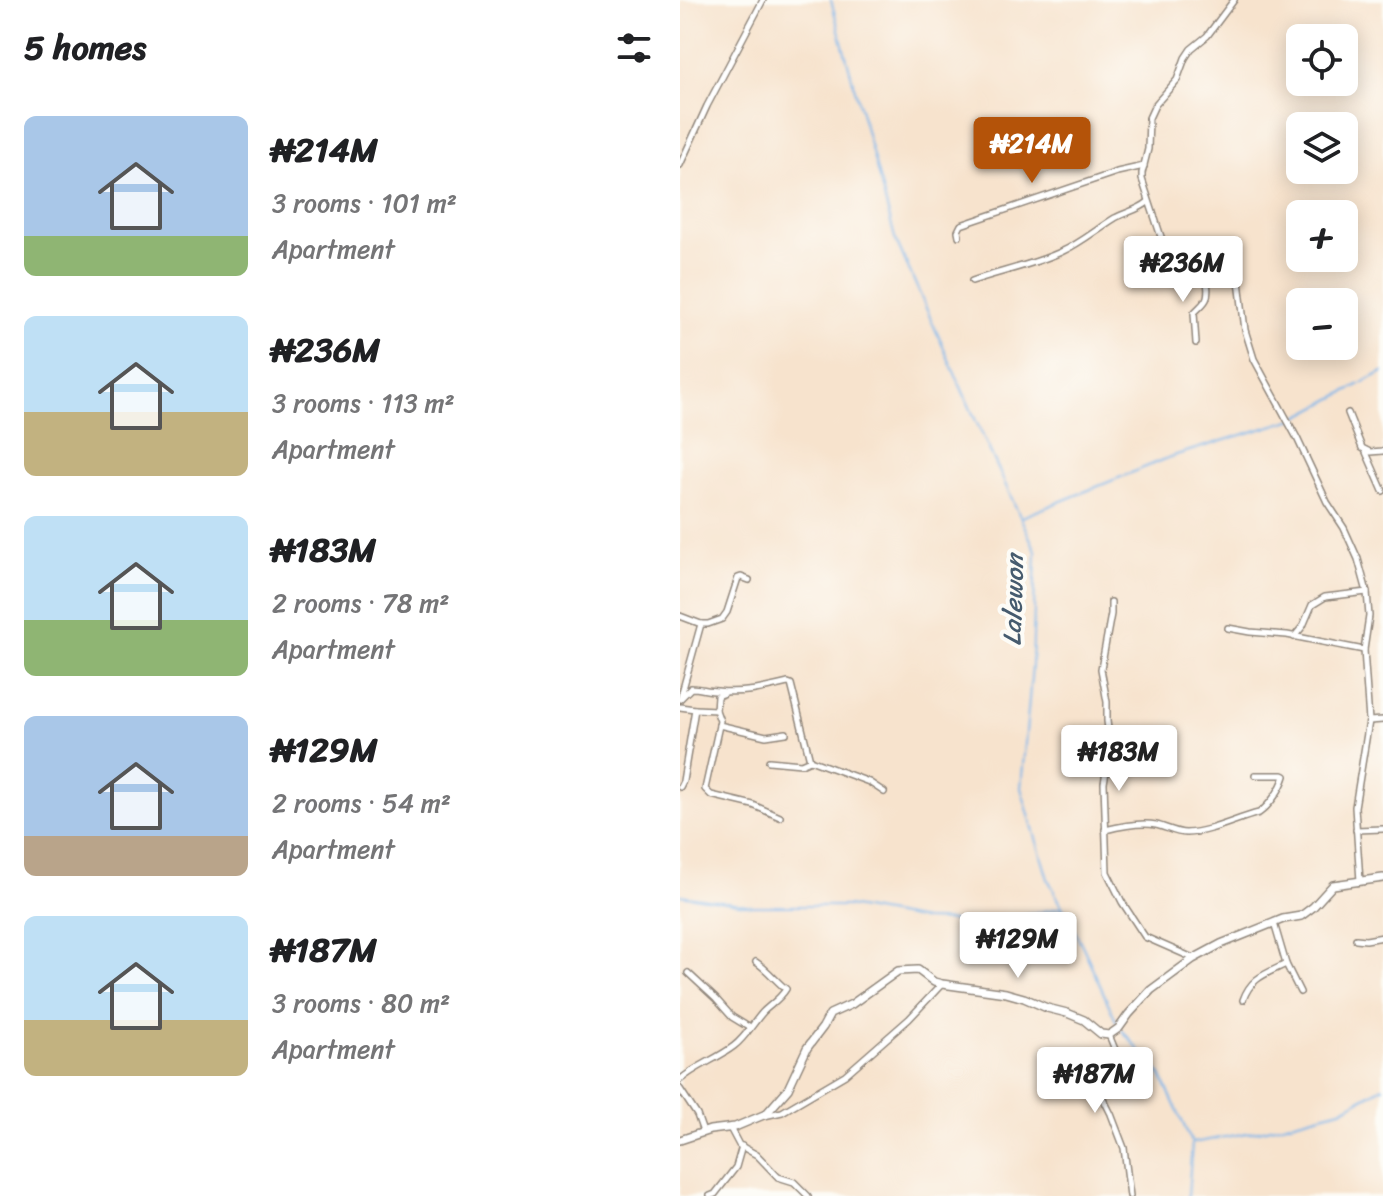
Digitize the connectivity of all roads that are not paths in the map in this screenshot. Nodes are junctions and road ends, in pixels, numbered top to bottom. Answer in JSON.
{"nodes":[{"id":1,"x":763,"y":0,"type":"edge"},
{"id":2,"x":1234,"y":0,"type":"edge"},
{"id":3,"x":680,"y":165,"type":"edge"},
{"id":4,"x":1144,"y":166,"type":"junction"},
{"id":5,"x":1149,"y":201,"type":"junction"},
{"id":6,"x":959,"y":236,"type":"dead end"},
{"id":7,"x":1202,"y":263,"type":"junction"},
{"id":8,"x":972,"y":281,"type":"dead end"},
{"id":9,"x":1196,"y":343,"type":"dead end"},
{"id":10,"x":1348,"y":413,"type":"dead end"},
{"id":11,"x":1365,"y":450,"type":"junction"},
{"id":12,"x":1383,"y":451,"type":"edge"},
{"id":13,"x":1383,"y":491,"type":"edge"},
{"id":14,"x":749,"y":580,"type":"dead end"},
{"id":15,"x":1367,"y":592,"type":"junction"},
{"id":16,"x":1111,"y":602,"type":"dead end"},
{"id":17,"x":680,"y":616,"type":"edge"},
{"id":18,"x":701,"y":624,"type":"junction"},
{"id":19,"x":1228,"y":628,"type":"dead end"},
{"id":20,"x":1294,"y":637,"type":"junction"},
{"id":21,"x":1364,"y":650,"type":"junction"},
{"id":22,"x":729,"y":692,"type":"junction"},
{"id":23,"x":680,"y":699,"type":"edge"},
{"id":24,"x":680,"y":707,"type":"edge"},
{"id":25,"x":695,"y":709,"type":"junction"},
{"id":26,"x":716,"y":710,"type":"junction"},
{"id":27,"x":1383,"y":720,"type":"edge"},
{"id":28,"x":1369,"y":721,"type":"junction"},
{"id":29,"x":719,"y":725,"type":"junction"},
{"id":30,"x":786,"y":733,"type":"dead end"},
{"id":31,"x":810,"y":760,"type":"junction"},
{"id":32,"x":769,"y":761,"type":"dead end"},
{"id":33,"x":1255,"y":775,"type":"dead end"},
{"id":34,"x":680,"y":787,"type":"edge"},
{"id":35,"x":884,"y":792,"type":"dead end"},
{"id":36,"x":780,"y":817,"type":"dead end"},
{"id":37,"x":1383,"y":829,"type":"edge"},
{"id":38,"x":1105,"y":830,"type":"junction"},
{"id":39,"x":1356,"y":830,"type":"junction"},
{"id":40,"x":1383,"y":878,"type":"edge"},
{"id":41,"x":1360,"y":881,"type":"junction"},
{"id":42,"x":1274,"y":923,"type":"junction"},
{"id":43,"x":1383,"y":937,"type":"edge"},
{"id":44,"x":1356,"y":939,"type":"dead end"},
{"id":45,"x":1193,"y":959,"type":"junction"},
{"id":46,"x":756,"y":962,"type":"dead end"},
{"id":47,"x":1286,"y":964,"type":"junction"},
{"id":48,"x":688,"y":973,"type":"dead end"},
{"id":49,"x":942,"y":984,"type":"junction"},
{"id":50,"x":1300,"y":992,"type":"dead end"},
{"id":51,"x":1243,"y":1000,"type":"dead end"},
{"id":52,"x":750,"y":1028,"type":"junction"},
{"id":53,"x":1109,"y":1035,"type":"junction"},
{"id":54,"x":680,"y":1080,"type":"edge"},
{"id":55,"x":680,"y":1089,"type":"edge"},
{"id":56,"x":763,"y":1116,"type":"junction"},
{"id":57,"x":730,"y":1128,"type":"junction"},
{"id":58,"x":703,"y":1132,"type":"junction"},
{"id":59,"x":680,"y":1140,"type":"edge"},
{"id":60,"x":742,"y":1146,"type":"junction"},
{"id":61,"x":710,"y":1196,"type":"edge"},
{"id":62,"x":808,"y":1196,"type":"edge"},
{"id":63,"x":1130,"y":1196,"type":"edge"}],
"edges":[{"from":1,"to":3,"type":"street"},
{"from":2,"to":4,"type":"street"},
{"from":4,"to":5,"type":"street"},
{"from":4,"to":6,"type":"street"},
{"from":5,"to":7,"type":"street"},
{"from":5,"to":8,"type":"street"},
{"from":7,"to":9,"type":"street"},
{"from":7,"to":15,"type":"street"},
{"from":10,"to":11,"type":"street"},
{"from":11,"to":12,"type":"street"},
{"from":11,"to":13,"type":"street"},
{"from":14,"to":18,"type":"street"},
{"from":15,"to":20,"type":"street"},
{"from":15,"to":21,"type":"street"},
{"from":16,"to":38,"type":"street"},
{"from":17,"to":18,"type":"street"},
{"from":18,"to":23,"type":"street"},
{"from":19,"to":20,"type":"street"},
{"from":20,"to":21,"type":"street"},
{"from":21,"to":28,"type":"street"},
{"from":22,"to":23,"type":"street"},
{"from":22,"to":26,"type":"street"},
{"from":22,"to":31,"type":"street"},
{"from":24,"to":25,"type":"street"},
{"from":25,"to":26,"type":"street"},
{"from":25,"to":34,"type":"street"},
{"from":26,"to":29,"type":"street"},
{"from":27,"to":28,"type":"street"},
{"from":28,"to":39,"type":"street"},
{"from":29,"to":30,"type":"street"},
{"from":29,"to":36,"type":"street"},
{"from":31,"to":32,"type":"street"},
{"from":31,"to":35,"type":"street"},
{"from":33,"to":38,"type":"street"},
{"from":37,"to":39,"type":"street"},
{"from":38,"to":45,"type":"street"},
{"from":39,"to":41,"type":"street"},
{"from":40,"to":41,"type":"street"},
{"from":41,"to":42,"type":"street"},
{"from":42,"to":45,"type":"street"},
{"from":42,"to":47,"type":"street"},
{"from":43,"to":44,"type":"street"},
{"from":45,"to":53,"type":"street"},
{"from":46,"to":52,"type":"street"},
{"from":47,"to":50,"type":"street"},
{"from":47,"to":51,"type":"street"},
{"from":48,"to":52,"type":"street"},
{"from":49,"to":53,"type":"street"},
{"from":49,"to":56,"type":"street"},
{"from":49,"to":56,"type":"street"},
{"from":52,"to":54,"type":"street"},
{"from":53,"to":63,"type":"street"},
{"from":55,"to":58,"type":"street"},
{"from":56,"to":57,"type":"street"},
{"from":57,"to":58,"type":"street"},
{"from":57,"to":60,"type":"street"},
{"from":58,"to":59,"type":"street"},
{"from":60,"to":61,"type":"street"},
{"from":60,"to":62,"type":"street"}]}
